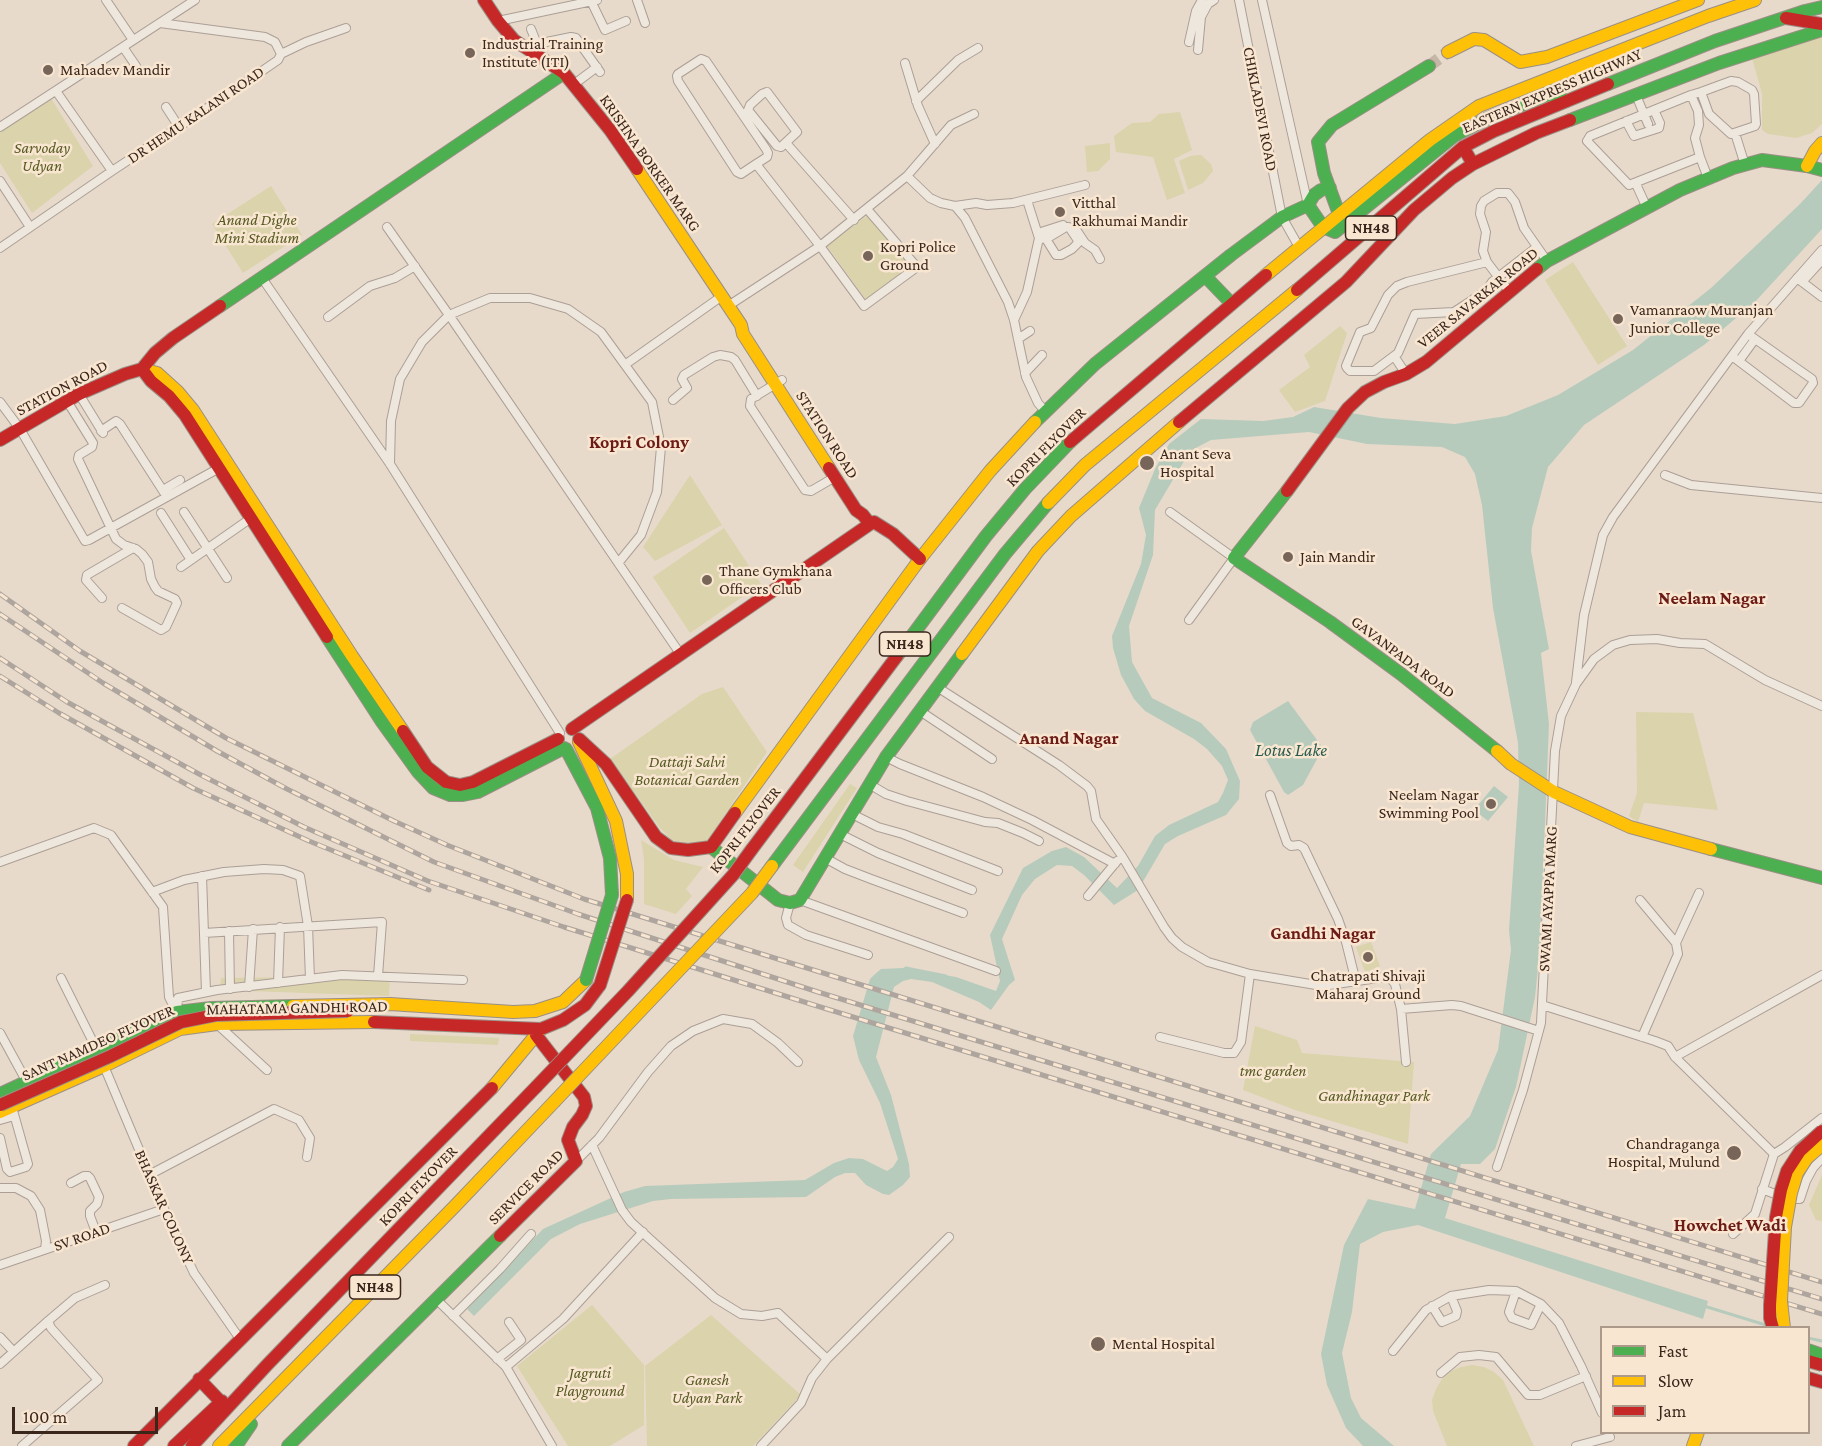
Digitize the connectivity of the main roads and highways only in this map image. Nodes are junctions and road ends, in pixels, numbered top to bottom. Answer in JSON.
{"nodes":[{"id":1,"x":484,"y":0,"type":"edge"},
{"id":2,"x":1698,"y":0,"type":"edge"},
{"id":3,"x":1755,"y":0,"type":"edge"},
{"id":4,"x":1822,"y":6,"type":"edge"},
{"id":5,"x":1785,"y":17,"type":"junction"},
{"id":6,"x":1822,"y":24,"type":"edge"},
{"id":7,"x":1822,"y":30,"type":"edge"},
{"id":8,"x":1448,"y":52,"type":"tunnel mouth"},
{"id":9,"x":1429,"y":66,"type":"tunnel mouth"},
{"id":10,"x":564,"y":73,"type":"junction"},
{"id":11,"x":1566,"y":101,"type":"junction"},
{"id":12,"x":1822,"y":143,"type":"edge"},
{"id":13,"x":1463,"y":147,"type":"junction"},
{"id":14,"x":1473,"y":164,"type":"junction"},
{"id":15,"x":1818,"y":168,"type":"edge"},
{"id":16,"x":1330,"y":188,"type":"junction"},
{"id":17,"x":1308,"y":206,"type":"junction"},
{"id":18,"x":1339,"y":214,"type":"junction"},
{"id":19,"x":1323,"y":227,"type":"junction"},
{"id":20,"x":1205,"y":276,"type":"junction"},
{"id":21,"x":725,"y":301,"type":"joint"},
{"id":22,"x":1231,"y":303,"type":"junction"},
{"id":23,"x":142,"y":369,"type":"junction"},
{"id":24,"x":0,"y":440,"type":"edge"},
{"id":25,"x":828,"y":459,"type":"junction"},
{"id":26,"x":866,"y":519,"type":"junction"},
{"id":27,"x":1234,"y":558,"type":"joint"},
{"id":28,"x":920,"y":559,"type":"junction"},
{"id":29,"x":568,"y":740,"type":"junction"},
{"id":30,"x":711,"y":847,"type":"junction"},
{"id":31,"x":1822,"y":878,"type":"edge"},
{"id":32,"x":390,"y":1004,"type":"junction"},
{"id":33,"x":352,"y":1011,"type":"junction"},
{"id":34,"x":536,"y":1011,"type":"junction"},
{"id":35,"x":390,"y":1022,"type":"junction"},
{"id":36,"x":538,"y":1032,"type":"junction"},
{"id":37,"x":0,"y":1094,"type":"edge"},
{"id":38,"x":7,"y":1110,"type":"edge"},
{"id":39,"x":1822,"y":1131,"type":"edge"},
{"id":40,"x":1822,"y":1145,"type":"edge"},
{"id":41,"x":1772,"y":1326,"type":"edge"},
{"id":42,"x":1784,"y":1326,"type":"edge"},
{"id":43,"x":267,"y":1365,"type":"junction"},
{"id":44,"x":199,"y":1379,"type":"junction"},
{"id":45,"x":279,"y":1385,"type":"junction"},
{"id":46,"x":221,"y":1402,"type":"junction"},
{"id":47,"x":134,"y":1446,"type":"edge"},
{"id":48,"x":174,"y":1446,"type":"edge"},
{"id":49,"x":192,"y":1446,"type":"edge"},
{"id":50,"x":219,"y":1446,"type":"edge"},
{"id":51,"x":236,"y":1446,"type":"edge"},
{"id":52,"x":288,"y":1446,"type":"edge"}],
"edges":[{"from":1,"to":10,"type":"main road","name":"KRISHNA BORKER MARG"},
{"from":2,"to":8,"type":"main road"},
{"from":3,"to":18,"type":"main road","name":"EASTERN EXPRESS HIGHWAY","number":"NH48"},
{"from":4,"to":5,"type":"main road","name":"EASTERN EXPRESS HIGHWAY","number":"NH48"},
{"from":5,"to":6,"type":"main road"},
{"from":5,"to":11,"type":"main road","name":"EASTERN EXPRESS HIGHWAY","number":"NH48"},
{"from":7,"to":14,"type":"main road"},
{"from":9,"to":16,"type":"main road"},
{"from":10,"to":21,"type":"main road","name":"KRISHNA BORKER MARG"},
{"from":10,"to":23,"type":"main road"},
{"from":11,"to":13,"type":"main road","name":"EASTERN EXPRESS HIGHWAY","number":"NH48"},
{"from":11,"to":19,"type":"main road"},
{"from":12,"to":15,"type":"main road"},
{"from":13,"to":14,"type":"main road"},
{"from":13,"to":45,"type":"main road","name":"EASTERN EXPRESS HIGHWAY","number":"NH48","bridge":true},
{"from":14,"to":30,"type":"main road"},
{"from":15,"to":27,"type":"main road","name":"VEER SAVARKAR ROAD"},
{"from":16,"to":17,"type":"main road"},
{"from":16,"to":18,"type":"main road"},
{"from":17,"to":19,"type":"main road"},
{"from":17,"to":20,"type":"main road"},
{"from":18,"to":19,"type":"main road","name":"EASTERN EXPRESS HIGHWAY","number":"NH48"},
{"from":19,"to":22,"type":"main road","name":"EASTERN EXPRESS HIGHWAY","number":"NH48"},
{"from":20,"to":22,"type":"main road"},
{"from":20,"to":28,"type":"main road"},
{"from":21,"to":25,"type":"main road","name":"STATION ROAD"},
{"from":22,"to":43,"type":"main road","name":"KOPRI FLYOVER","number":"NH48","bridge":true},
{"from":23,"to":24,"type":"main road","name":"STATION ROAD"},
{"from":23,"to":29,"type":"main road"},
{"from":25,"to":26,"type":"main road"},
{"from":25,"to":26,"type":"main road","name":"STATION ROAD"},
{"from":26,"to":28,"type":"main road","name":"STATION ROAD"},
{"from":26,"to":29,"type":"main road"},
{"from":27,"to":31,"type":"main road","name":"GAVANPADA ROAD"},
{"from":28,"to":30,"type":"main road"},
{"from":29,"to":30,"type":"main road"},
{"from":29,"to":34,"type":"main road","name":"MAHATAMA GANDHI ROAD","bridge":true},
{"from":29,"to":36,"type":"main road","bridge":true},
{"from":32,"to":33,"type":"main road","name":"SANT NAMDEO FLYOVER"},
{"from":32,"to":34,"type":"main road","name":"MAHATAMA GANDHI ROAD"},
{"from":32,"to":37,"type":"main road","name":"MAHATAMA GANDHI ROAD"},
{"from":33,"to":35,"type":"main road","name":"SANT NAMDEO FLYOVER"},
{"from":33,"to":38,"type":"main road","name":"SANT NAMDEO FLYOVER","bridge":true},
{"from":34,"to":36,"type":"main road"},
{"from":35,"to":36,"type":"main road","name":"MAHATAMA GANDHI ROAD"},
{"from":35,"to":38,"type":"main road","name":"MAHATAMA GANDHI ROAD"},
{"from":36,"to":44,"type":"main road"},
{"from":36,"to":52,"type":"main road","name":"SERVICE ROAD"},
{"from":39,"to":41,"type":"main road","bridge":true},
{"from":40,"to":42,"type":"main road","bridge":true},
{"from":43,"to":46,"type":"main road"},
{"from":43,"to":49,"type":"main road","number":"NH48"},
{"from":44,"to":46,"type":"main road"},
{"from":44,"to":47,"type":"main road"},
{"from":45,"to":50,"type":"main road","number":"NH48"},
{"from":45,"to":51,"type":"main road"},
{"from":46,"to":48,"type":"main road"}]}
